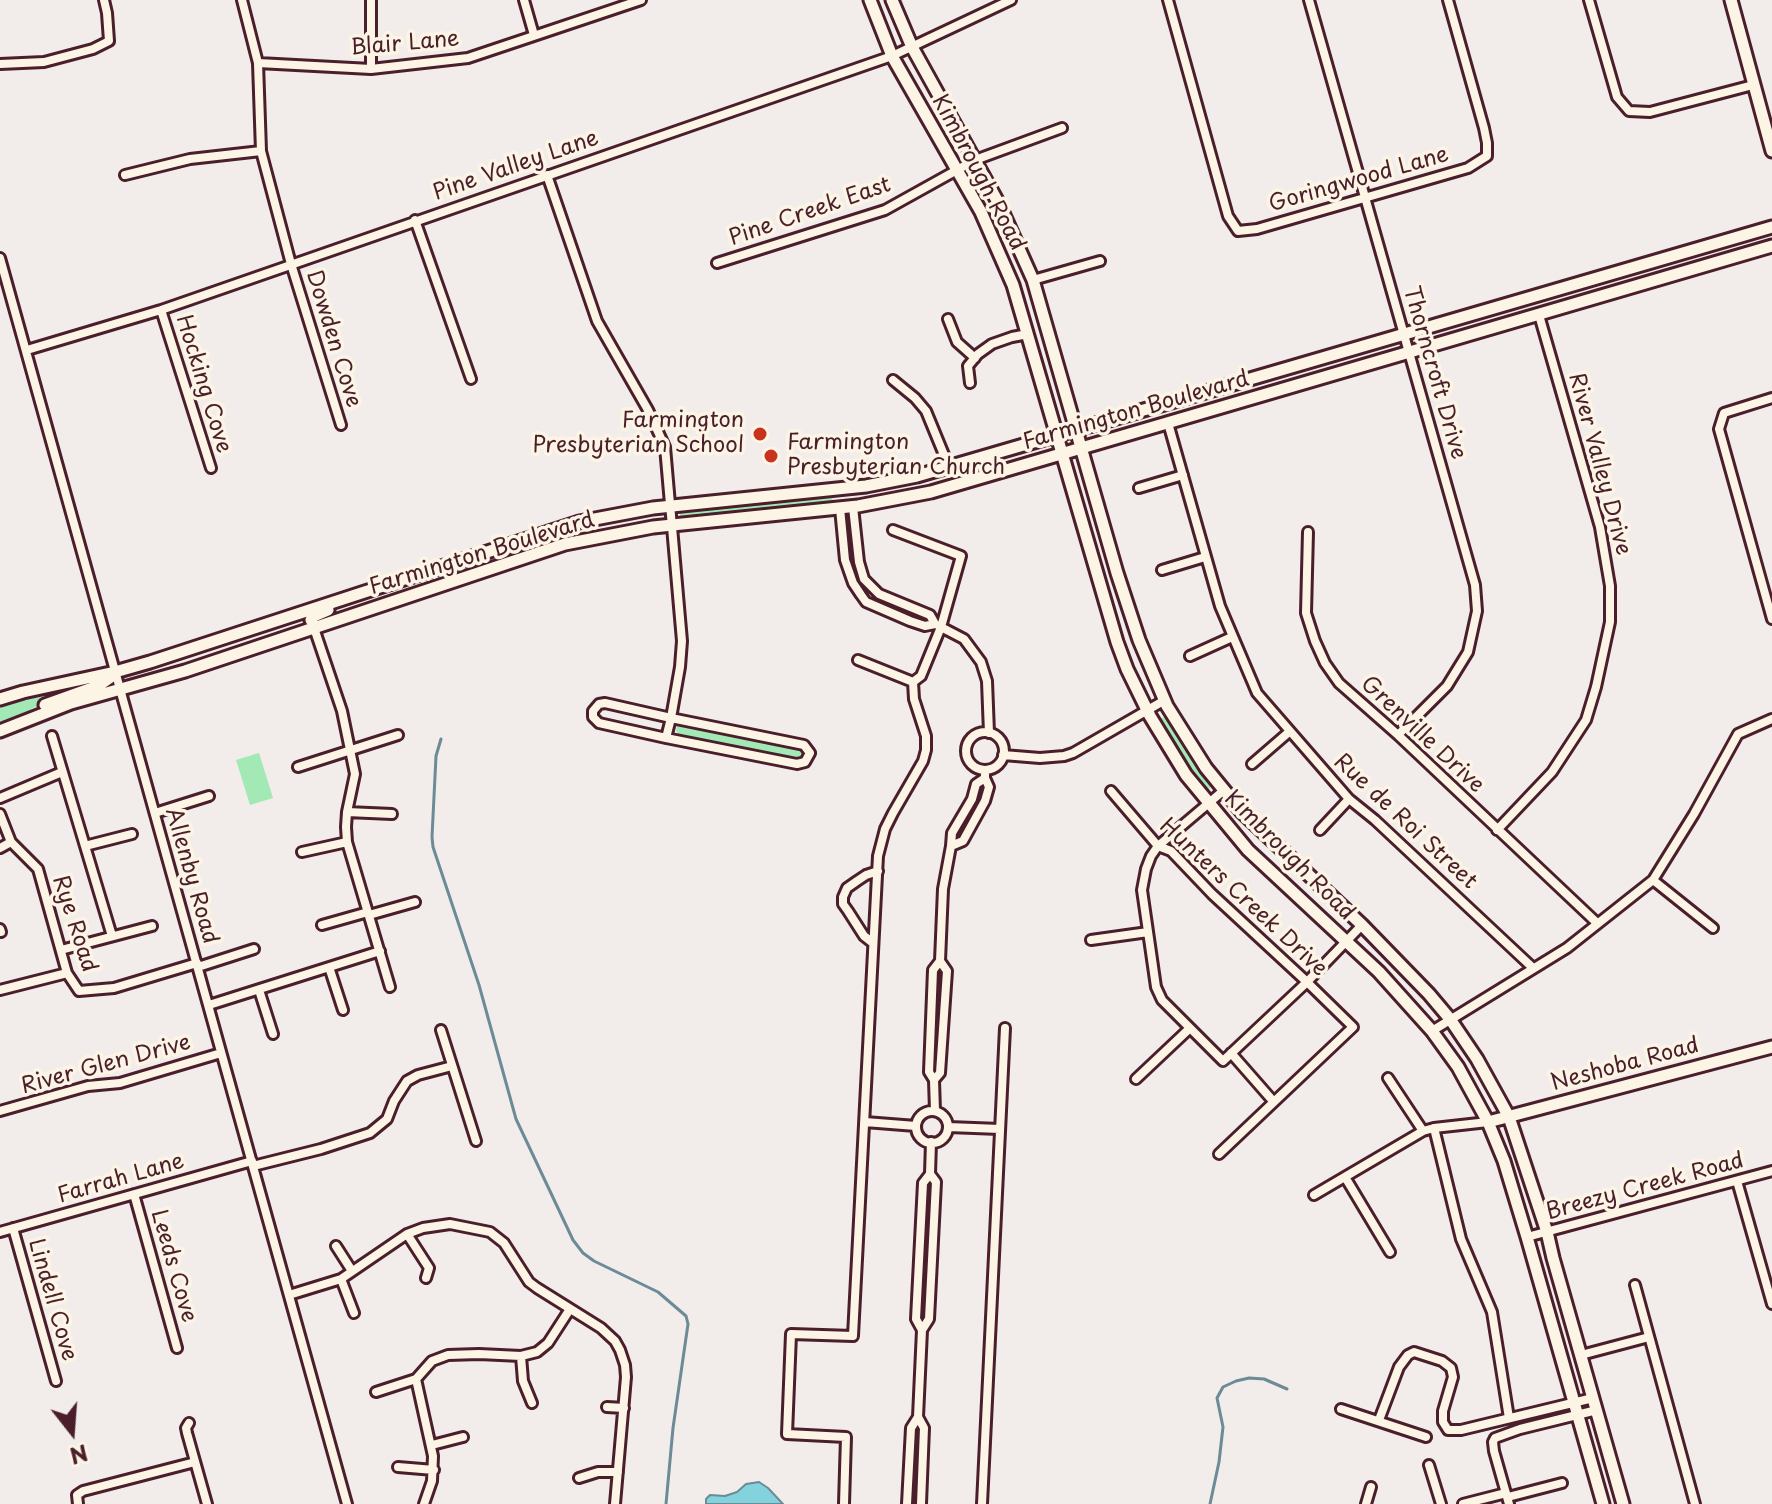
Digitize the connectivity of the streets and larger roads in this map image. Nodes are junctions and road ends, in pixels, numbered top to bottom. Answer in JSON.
{"nodes":[{"id":1,"x":104,"y":0,"type":"edge"},
{"id":2,"x":242,"y":0,"type":"edge"},
{"id":3,"x":371,"y":0,"type":"edge"},
{"id":4,"x":524,"y":0,"type":"edge"},
{"id":5,"x":641,"y":0,"type":"edge"},
{"id":6,"x":870,"y":0,"type":"edge"},
{"id":7,"x":892,"y":0,"type":"edge"},
{"id":8,"x":1011,"y":0,"type":"edge"},
{"id":9,"x":1168,"y":0,"type":"edge"},
{"id":10,"x":1309,"y":0,"type":"edge"},
{"id":11,"x":1448,"y":0,"type":"edge"},
{"id":12,"x":1589,"y":0,"type":"edge"},
{"id":13,"x":1731,"y":0,"type":"edge"},
{"id":14,"x":534,"y":35,"type":"junction"},
{"id":15,"x":912,"y":47,"type":"junction"},
{"id":16,"x":892,"y":56,"type":"junction"},
{"id":17,"x":258,"y":63,"type":"junction"},
{"id":18,"x":0,"y":64,"type":"edge"},
{"id":19,"x":371,"y":69,"type":"junction"},
{"id":20,"x":1753,"y":85,"type":"junction"},
{"id":21,"x":1062,"y":128,"type":"dead end"},
{"id":22,"x":261,"y":151,"type":"junction"},
{"id":23,"x":1772,"y":151,"type":"edge"},
{"id":24,"x":975,"y":160,"type":"junction"},
{"id":25,"x":956,"y":170,"type":"junction"},
{"id":26,"x":125,"y":175,"type":"dead end"},
{"id":27,"x":547,"y":175,"type":"junction"},
{"id":28,"x":1365,"y":197,"type":"junction"},
{"id":29,"x":415,"y":220,"type":"junction"},
{"id":30,"x":1772,"y":227,"type":"edge"},
{"id":31,"x":1772,"y":246,"type":"edge"},
{"id":32,"x":0,"y":258,"type":"edge"},
{"id":33,"x":1100,"y":261,"type":"dead end"},
{"id":34,"x":717,"y":263,"type":"dead end"},
{"id":35,"x":291,"y":264,"type":"junction"},
{"id":36,"x":1033,"y":280,"type":"junction"},
{"id":37,"x":1533,"y":297,"type":"junction"},
{"id":38,"x":161,"y":310,"type":"junction"},
{"id":39,"x":1539,"y":315,"type":"junction"},
{"id":40,"x":948,"y":319,"type":"dead end"},
{"id":41,"x":1028,"y":334,"type":"junction"},
{"id":42,"x":1404,"y":334,"type":"junction"},
{"id":43,"x":27,"y":350,"type":"junction"},
{"id":44,"x":1409,"y":353,"type":"junction"},
{"id":45,"x":975,"y":358,"type":"junction"},
{"id":46,"x":471,"y":379,"type":"dead end"},
{"id":47,"x":893,"y":380,"type":"dead end"},
{"id":48,"x":970,"y":383,"type":"dead end"},
{"id":49,"x":1772,"y":398,"type":"edge"},
{"id":50,"x":1168,"y":423,"type":"junction"},
{"id":51,"x":341,"y":425,"type":"dead end"},
{"id":52,"x":1076,"y":429,"type":"junction"},
{"id":53,"x":1057,"y":435,"type":"junction"},
{"id":54,"x":1082,"y":448,"type":"junction"},
{"id":55,"x":1063,"y":454,"type":"junction"},
{"id":56,"x":949,"y":467,"type":"junction"},
{"id":57,"x":211,"y":468,"type":"dead end"},
{"id":58,"x":1183,"y":475,"type":"junction"},
{"id":59,"x":1139,"y":488,"type":"dead end"},
{"id":60,"x":840,"y":498,"type":"junction"},
{"id":61,"x":672,"y":506,"type":"junction"},
{"id":62,"x":853,"y":507,"type":"junction"},
{"id":63,"x":673,"y":526,"type":"junction"},
{"id":64,"x":893,"y":530,"type":"dead end"},
{"id":65,"x":1308,"y":532,"type":"dead end"},
{"id":66,"x":1205,"y":557,"type":"junction"},
{"id":67,"x":1162,"y":570,"type":"dead end"},
{"id":68,"x":1772,"y":619,"type":"edge"},
{"id":69,"x":311,"y":620,"type":"junction"},
{"id":70,"x":938,"y":626,"type":"junction"},
{"id":71,"x":1232,"y":637,"type":"junction"},
{"id":72,"x":1190,"y":656,"type":"dead end"},
{"id":73,"x":858,"y":660,"type":"dead end"},
{"id":74,"x":117,"y":680,"type":"junction"},
{"id":75,"x":913,"y":682,"type":"junction"},
{"id":76,"x":0,"y":699,"type":"edge"},
{"id":77,"x":1165,"y":700,"type":"junction"},
{"id":78,"x":1147,"y":710,"type":"junction"},
{"id":79,"x":671,"y":718,"type":"junction"},
{"id":80,"x":1772,"y":719,"type":"edge"},
{"id":81,"x":0,"y":731,"type":"edge"},
{"id":82,"x":1289,"y":732,"type":"junction"},
{"id":83,"x":989,"y":733,"type":"junction"},
{"id":84,"x":398,"y":735,"type":"dead end"},
{"id":85,"x":1398,"y":735,"type":"junction"},
{"id":86,"x":52,"y":736,"type":"dead end"},
{"id":87,"x":666,"y":738,"type":"junction"},
{"id":88,"x":350,"y":751,"type":"junction"},
{"id":89,"x":1003,"y":755,"type":"junction"},
{"id":90,"x":1252,"y":764,"type":"dead end"},
{"id":91,"x":298,"y":767,"type":"dead end"},
{"id":92,"x":62,"y":772,"type":"junction"},
{"id":93,"x":985,"y":774,"type":"junction"},
{"id":94,"x":1111,"y":791,"type":"dead end"},
{"id":95,"x":1223,"y":791,"type":"junction"},
{"id":96,"x":209,"y":796,"type":"dead end"},
{"id":97,"x":0,"y":798,"type":"edge"},
{"id":98,"x":1349,"y":799,"type":"junction"},
{"id":99,"x":971,"y":800,"type":"junction"},
{"id":100,"x":1208,"y":803,"type":"junction"},
{"id":101,"x":982,"y":806,"type":"junction"},
{"id":102,"x":347,"y":812,"type":"junction"},
{"id":103,"x":155,"y":813,"type":"junction"},
{"id":104,"x":0,"y":814,"type":"edge"},
{"id":105,"x":392,"y":814,"type":"dead end"},
{"id":106,"x":1320,"y":830,"type":"dead end"},
{"id":107,"x":1497,"y":830,"type":"junction"},
{"id":108,"x":132,"y":834,"type":"dead end"},
{"id":109,"x":11,"y":842,"type":"junction"},
{"id":110,"x":347,"y":842,"type":"junction"},
{"id":111,"x":85,"y":846,"type":"junction"},
{"id":112,"x":951,"y":846,"type":"junction"},
{"id":113,"x":1158,"y":846,"type":"junction"},
{"id":114,"x":0,"y":848,"type":"edge"},
{"id":115,"x":302,"y":852,"type":"dead end"},
{"id":116,"x":878,"y":871,"type":"junction"},
{"id":117,"x":1653,"y":880,"type":"junction"},
{"id":118,"x":415,"y":902,"type":"dead end"},
{"id":119,"x":369,"y":913,"type":"junction"},
{"id":120,"x":1597,"y":923,"type":"junction"},
{"id":121,"x":322,"y":925,"type":"dead end"},
{"id":122,"x":1362,"y":925,"type":"junction"},
{"id":123,"x":152,"y":926,"type":"dead end"},
{"id":124,"x":1713,"y":928,"type":"dead end"},
{"id":125,"x":1148,"y":932,"type":"junction"},
{"id":126,"x":112,"y":936,"type":"junction"},
{"id":127,"x":1091,"y":940,"type":"dead end"},
{"id":128,"x":1347,"y":942,"type":"junction"},
{"id":129,"x":873,"y":943,"type":"junction"},
{"id":130,"x":254,"y":949,"type":"dead end"},
{"id":131,"x":61,"y":950,"type":"junction"},
{"id":132,"x":380,"y":951,"type":"junction"},
{"id":133,"x":198,"y":965,"type":"junction"},
{"id":134,"x":329,"y":967,"type":"junction"},
{"id":135,"x":1533,"y":968,"type":"junction"},
{"id":136,"x":67,"y":973,"type":"junction"},
{"id":137,"x":1307,"y":982,"type":"junction"},
{"id":138,"x":390,"y":987,"type":"dead end"},
{"id":139,"x":0,"y":990,"type":"edge"},
{"id":140,"x":259,"y":990,"type":"junction"},
{"id":141,"x":209,"y":1005,"type":"junction"},
{"id":142,"x":343,"y":1010,"type":"dead end"},
{"id":143,"x":1450,"y":1019,"type":"junction"},
{"id":144,"x":1005,"y":1028,"type":"dead end"},
{"id":145,"x":1189,"y":1029,"type":"junction"},
{"id":146,"x":441,"y":1030,"type":"dead end"},
{"id":147,"x":1432,"y":1031,"type":"junction"},
{"id":148,"x":273,"y":1034,"type":"dead end"},
{"id":149,"x":1772,"y":1047,"type":"edge"},
{"id":150,"x":221,"y":1053,"type":"junction"},
{"id":151,"x":1231,"y":1053,"type":"junction"},
{"id":152,"x":452,"y":1066,"type":"junction"},
{"id":153,"x":1388,"y":1078,"type":"dead end"},
{"id":154,"x":1136,"y":1079,"type":"dead end"},
{"id":155,"x":1273,"y":1101,"type":"junction"},
{"id":156,"x":0,"y":1111,"type":"edge"},
{"id":157,"x":935,"y":1111,"type":"junction"},
{"id":158,"x":1509,"y":1117,"type":"junction"},
{"id":159,"x":865,"y":1122,"type":"junction"},
{"id":160,"x":1488,"y":1122,"type":"junction"},
{"id":161,"x":916,"y":1126,"type":"junction"},
{"id":162,"x":948,"y":1127,"type":"junction"},
{"id":163,"x":1434,"y":1128,"type":"junction"},
{"id":164,"x":1000,"y":1129,"type":"junction"},
{"id":165,"x":1423,"y":1131,"type":"junction"},
{"id":166,"x":476,"y":1141,"type":"dead end"},
{"id":167,"x":931,"y":1142,"type":"junction"},
{"id":168,"x":1219,"y":1154,"type":"dead end"},
{"id":169,"x":252,"y":1164,"type":"junction"},
{"id":170,"x":1772,"y":1171,"type":"edge"},
{"id":171,"x":930,"y":1174,"type":"junction"},
{"id":172,"x":1345,"y":1177,"type":"junction"},
{"id":173,"x":1737,"y":1181,"type":"junction"},
{"id":174,"x":134,"y":1194,"type":"junction"},
{"id":175,"x":1314,"y":1195,"type":"dead end"},
{"id":176,"x":13,"y":1228,"type":"junction"},
{"id":177,"x":0,"y":1232,"type":"edge"},
{"id":178,"x":1547,"y":1232,"type":"junction"},
{"id":179,"x":407,"y":1234,"type":"junction"},
{"id":180,"x":1527,"y":1237,"type":"junction"},
{"id":181,"x":336,"y":1246,"type":"dead end"},
{"id":182,"x":1390,"y":1252,"type":"dead end"},
{"id":183,"x":352,"y":1271,"type":"junction"},
{"id":184,"x":426,"y":1278,"type":"dead end"},
{"id":185,"x":341,"y":1279,"type":"junction"},
{"id":186,"x":1635,"y":1285,"type":"dead end"},
{"id":187,"x":1770,"y":1292,"type":"edge"},
{"id":188,"x":289,"y":1295,"type":"junction"},
{"id":189,"x":1772,"y":1304,"type":"edge"},
{"id":190,"x":570,"y":1309,"type":"junction"},
{"id":191,"x":354,"y":1313,"type":"dead end"},
{"id":192,"x":922,"y":1330,"type":"junction"},
{"id":193,"x":1649,"y":1337,"type":"junction"},
{"id":194,"x":177,"y":1348,"type":"dead end"},
{"id":195,"x":1581,"y":1355,"type":"junction"},
{"id":196,"x":521,"y":1356,"type":"junction"},
{"id":197,"x":416,"y":1379,"type":"junction"},
{"id":198,"x":56,"y":1381,"type":"dead end"},
{"id":199,"x":376,"y":1392,"type":"dead end"},
{"id":200,"x":1573,"y":1402,"type":"junction"},
{"id":201,"x":532,"y":1403,"type":"dead end"},
{"id":202,"x":1595,"y":1404,"type":"junction"},
{"id":203,"x":607,"y":1407,"type":"dead end"},
{"id":204,"x":624,"y":1408,"type":"junction"},
{"id":205,"x":1341,"y":1409,"type":"dead end"},
{"id":206,"x":1577,"y":1415,"type":"junction"},
{"id":207,"x":918,"y":1417,"type":"junction"},
{"id":208,"x":1509,"y":1418,"type":"junction"},
{"id":209,"x":1379,"y":1420,"type":"junction"},
{"id":210,"x":189,"y":1423,"type":"dead end"},
{"id":211,"x":463,"y":1437,"type":"dead end"},
{"id":212,"x":1426,"y":1437,"type":"dead end"},
{"id":213,"x":432,"y":1445,"type":"junction"},
{"id":214,"x":195,"y":1462,"type":"junction"},
{"id":215,"x":1429,"y":1465,"type":"dead end"},
{"id":216,"x":398,"y":1467,"type":"dead end"},
{"id":217,"x":434,"y":1470,"type":"junction"},
{"id":218,"x":618,"y":1472,"type":"junction"},
{"id":219,"x":579,"y":1478,"type":"dead end"},
{"id":220,"x":1562,"y":1483,"type":"dead end"},
{"id":221,"x":1371,"y":1487,"type":"dead end"},
{"id":222,"x":1508,"y":1498,"type":"edge"},
{"id":223,"x":78,"y":1504,"type":"edge"},
{"id":224,"x":207,"y":1504,"type":"edge"},
{"id":225,"x":347,"y":1504,"type":"edge"},
{"id":226,"x":424,"y":1504,"type":"edge"},
{"id":227,"x":615,"y":1504,"type":"edge"},
{"id":228,"x":844,"y":1504,"type":"edge"},
{"id":229,"x":907,"y":1504,"type":"edge"},
{"id":230,"x":921,"y":1504,"type":"edge"},
{"id":231,"x":982,"y":1504,"type":"edge"},
{"id":232,"x":1366,"y":1504,"type":"edge"},
{"id":233,"x":1441,"y":1504,"type":"edge"},
{"id":234,"x":1463,"y":1504,"type":"edge"},
{"id":235,"x":1603,"y":1504,"type":"edge"},
{"id":236,"x":1623,"y":1504,"type":"edge"},
{"id":237,"x":1695,"y":1504,"type":"edge"}],
"edges":[{"from":1,"to":18,"type":"street"},
{"from":2,"to":17,"type":"street","name":"Dowden Cove"},
{"from":3,"to":19,"type":"street"},
{"from":4,"to":14,"type":"street"},
{"from":5,"to":14,"type":"street","name":"Blair Lane"},
{"from":6,"to":16,"type":"street","name":"Kimbrough Road"},
{"from":7,"to":15,"type":"street","name":"Kimbrough Road"},
{"from":8,"to":15,"type":"street","name":"Pine Valley Lane"},
{"from":9,"to":28,"type":"street","name":"Goringwood Lane"},
{"from":10,"to":28,"type":"street","name":"Thorncroft Drive"},
{"from":11,"to":28,"type":"street","name":"Goringwood Lane"},
{"from":12,"to":20,"type":"street"},
{"from":13,"to":20,"type":"street"},
{"from":14,"to":19,"type":"street","name":"Blair Lane"},
{"from":15,"to":16,"type":"street","name":"Pine Valley Lane"},
{"from":15,"to":24,"type":"street","name":"Kimbrough Road"},
{"from":16,"to":25,"type":"street","name":"Kimbrough Road"},
{"from":16,"to":27,"type":"street","name":"Pine Valley Lane"},
{"from":17,"to":19,"type":"street","name":"Blair Lane"},
{"from":17,"to":22,"type":"street","name":"Dowden Cove"},
{"from":20,"to":23,"type":"street"},
{"from":21,"to":24,"type":"street","name":"Pine Creek East"},
{"from":22,"to":26,"type":"street"},
{"from":22,"to":35,"type":"street","name":"Dowden Cove"},
{"from":24,"to":25,"type":"street","name":"Pine Creek East"},
{"from":24,"to":36,"type":"street","name":"Kimbrough Road"},
{"from":25,"to":34,"type":"street","name":"Pine Creek East"},
{"from":25,"to":41,"type":"street","name":"Kimbrough Road"},
{"from":27,"to":29,"type":"street","name":"Pine Valley Lane"},
{"from":27,"to":61,"type":"street"},
{"from":28,"to":42,"type":"street","name":"Thorncroft Drive"},
{"from":29,"to":35,"type":"street","name":"Pine Valley Lane"},
{"from":29,"to":46,"type":"street"},
{"from":30,"to":37,"type":"street","name":"Farmington Boulevard"},
{"from":31,"to":39,"type":"street","name":"Farmington Boulevard"},
{"from":32,"to":43,"type":"street","name":"Allenby Road"},
{"from":33,"to":36,"type":"street"},
{"from":35,"to":38,"type":"street","name":"Pine Valley Lane"},
{"from":35,"to":51,"type":"street","name":"Dowden Cove"},
{"from":36,"to":52,"type":"street","name":"Kimbrough Road"},
{"from":37,"to":39,"type":"street"},
{"from":37,"to":42,"type":"street","name":"Farmington Boulevard"},
{"from":38,"to":43,"type":"street","name":"Pine Valley Lane"},
{"from":38,"to":57,"type":"street","name":"Hocking Cove"},
{"from":39,"to":44,"type":"street","name":"Farmington Boulevard"},
{"from":39,"to":107,"type":"street","name":"River Valley Drive"},
{"from":40,"to":45,"type":"street"},
{"from":41,"to":45,"type":"street"},
{"from":41,"to":53,"type":"street","name":"Kimbrough Road"},
{"from":42,"to":44,"type":"street","name":"Thorncroft Drive"},
{"from":42,"to":52,"type":"street","name":"Farmington Boulevard"},
{"from":43,"to":74,"type":"street","name":"Allenby Road"},
{"from":44,"to":50,"type":"street","name":"Farmington Boulevard"},
{"from":44,"to":85,"type":"street","name":"Thorncroft Drive"},
{"from":45,"to":48,"type":"street"},
{"from":47,"to":56,"type":"street"},
{"from":49,"to":68,"type":"street"},
{"from":50,"to":54,"type":"street","name":"Farmington Boulevard"},
{"from":50,"to":58,"type":"street","name":"Rue de Roi Street"},
{"from":52,"to":53,"type":"street","name":"Farmington Boulevard"},
{"from":52,"to":54,"type":"street","name":"Kimbrough Road"},
{"from":53,"to":55,"type":"street","name":"Kimbrough Road"},
{"from":53,"to":56,"type":"street","name":"Farmington Boulevard"},
{"from":54,"to":55,"type":"street","name":"Farmington Boulevard"},
{"from":54,"to":77,"type":"street","name":"Kimbrough Road"},
{"from":55,"to":62,"type":"street","name":"Farmington Boulevard"},
{"from":55,"to":78,"type":"street","name":"Kimbrough Road"},
{"from":56,"to":60,"type":"street","name":"Farmington Boulevard"},
{"from":58,"to":59,"type":"street"},
{"from":58,"to":66,"type":"street","name":"Rue de Roi Street"},
{"from":60,"to":61,"type":"street","name":"Farmington Boulevard"},
{"from":60,"to":62,"type":"street","name":"Farmington Boulevard"},
{"from":60,"to":63,"type":"street","name":"Farmington Boulevard"},
{"from":60,"to":70,"type":"street"},
{"from":61,"to":63,"type":"street"},
{"from":61,"to":69,"type":"street","name":"Farmington Boulevard"},
{"from":62,"to":70,"type":"street"},
{"from":63,"to":69,"type":"street","name":"Farmington Boulevard"},
{"from":63,"to":79,"type":"street"},
{"from":64,"to":70,"type":"street"},
{"from":65,"to":85,"type":"street","name":"Grenville Drive"},
{"from":66,"to":67,"type":"street"},
{"from":66,"to":71,"type":"street","name":"Rue de Roi Street"},
{"from":69,"to":74,"type":"street","name":"Farmington Boulevard"},
{"from":69,"to":74,"type":"street","name":"Farmington Boulevard"},
{"from":69,"to":88,"type":"street"},
{"from":70,"to":75,"type":"street"},
{"from":70,"to":83,"type":"street"},
{"from":71,"to":72,"type":"street"},
{"from":71,"to":82,"type":"street","name":"Rue de Roi Street"},
{"from":73,"to":75,"type":"street"},
{"from":74,"to":76,"type":"street","name":"Farmington Boulevard"},
{"from":74,"to":81,"type":"street","name":"Farmington Boulevard"},
{"from":74,"to":103,"type":"street","name":"Allenby Road"},
{"from":75,"to":116,"type":"street"},
{"from":77,"to":78,"type":"street"},
{"from":77,"to":95,"type":"street","name":"Kimbrough Road"},
{"from":78,"to":89,"type":"street"},
{"from":78,"to":100,"type":"street","name":"Kimbrough Road"},
{"from":79,"to":87,"type":"street"},
{"from":79,"to":87,"type":"street"},
{"from":79,"to":87,"type":"street"},
{"from":80,"to":117,"type":"street"},
{"from":82,"to":90,"type":"street"},
{"from":82,"to":98,"type":"street","name":"Rue de Roi Street"},
{"from":83,"to":89,"type":"street"},
{"from":83,"to":93,"type":"street"},
{"from":84,"to":88,"type":"street"},
{"from":85,"to":107,"type":"street","name":"Grenville Drive"},
{"from":86,"to":92,"type":"street"},
{"from":88,"to":91,"type":"street"},
{"from":88,"to":102,"type":"street"},
{"from":89,"to":93,"type":"street"},
{"from":92,"to":97,"type":"street"},
{"from":92,"to":111,"type":"street"},
{"from":93,"to":99,"type":"street"},
{"from":93,"to":101,"type":"street"},
{"from":94,"to":113,"type":"street","name":"Hunters Creek Drive"},
{"from":95,"to":100,"type":"street"},
{"from":95,"to":122,"type":"street","name":"Kimbrough Road"},
{"from":96,"to":103,"type":"street"},
{"from":98,"to":106,"type":"street"},
{"from":98,"to":135,"type":"street","name":"Rue de Roi Street"},
{"from":99,"to":101,"type":"street"},
{"from":99,"to":112,"type":"street"},
{"from":100,"to":113,"type":"street"},
{"from":100,"to":128,"type":"street","name":"Kimbrough Road"},
{"from":101,"to":112,"type":"street"},
{"from":102,"to":105,"type":"street"},
{"from":102,"to":110,"type":"street"},
{"from":103,"to":133,"type":"street","name":"Allenby Road"},
{"from":104,"to":109,"type":"street"},
{"from":107,"to":120,"type":"street","name":"Grenville Drive"},
{"from":108,"to":111,"type":"street"},
{"from":109,"to":114,"type":"street"},
{"from":109,"to":131,"type":"street","name":"Rye Road"},
{"from":110,"to":115,"type":"street"},
{"from":110,"to":119,"type":"street"},
{"from":111,"to":126,"type":"street"},
{"from":112,"to":157,"type":"street"},
{"from":113,"to":125,"type":"street"},
{"from":113,"to":137,"type":"street","name":"Hunters Creek Drive"},
{"from":116,"to":129,"type":"street"},
{"from":116,"to":129,"type":"street"},
{"from":117,"to":120,"type":"street"},
{"from":117,"to":124,"type":"street"},
{"from":118,"to":119,"type":"street"},
{"from":119,"to":121,"type":"street"},
{"from":119,"to":132,"type":"street"},
{"from":120,"to":135,"type":"street"},
{"from":122,"to":128,"type":"street"},
{"from":122,"to":143,"type":"street","name":"Kimbrough Road"},
{"from":123,"to":126,"type":"street"},
{"from":125,"to":127,"type":"street"},
{"from":125,"to":145,"type":"street"},
{"from":126,"to":131,"type":"street"},
{"from":128,"to":137,"type":"street"},
{"from":128,"to":147,"type":"street","name":"Kimbrough Road"},
{"from":129,"to":159,"type":"street"},
{"from":130,"to":133,"type":"street"},
{"from":131,"to":136,"type":"street","name":"Rye Road"},
{"from":132,"to":134,"type":"street"},
{"from":132,"to":138,"type":"street"},
{"from":133,"to":136,"type":"street","name":"Rye Road"},
{"from":133,"to":141,"type":"street","name":"Allenby Road"},
{"from":134,"to":140,"type":"street"},
{"from":134,"to":142,"type":"street"},
{"from":135,"to":143,"type":"street"},
{"from":136,"to":139,"type":"street"},
{"from":137,"to":151,"type":"street"},
{"from":137,"to":155,"type":"street","name":"Hunters Creek Drive"},
{"from":140,"to":141,"type":"street"},
{"from":140,"to":148,"type":"street"},
{"from":141,"to":150,"type":"street","name":"Allenby Road"},
{"from":143,"to":147,"type":"street"},
{"from":143,"to":158,"type":"street","name":"Kimbrough Road"},
{"from":144,"to":164,"type":"street"},
{"from":145,"to":151,"type":"street"},
{"from":145,"to":154,"type":"street"},
{"from":146,"to":152,"type":"street"},
{"from":147,"to":160,"type":"street","name":"Kimbrough Road"},
{"from":149,"to":158,"type":"street","name":"Neshoba Road"},
{"from":150,"to":156,"type":"street","name":"River Glen Drive"},
{"from":150,"to":169,"type":"street","name":"Allenby Road"},
{"from":151,"to":155,"type":"street"},
{"from":152,"to":166,"type":"street"},
{"from":152,"to":169,"type":"street","name":"Farrah Lane"},
{"from":153,"to":165,"type":"street"},
{"from":155,"to":168,"type":"street"},
{"from":157,"to":161,"type":"street"},
{"from":157,"to":162,"type":"street"},
{"from":158,"to":160,"type":"street","name":"Neshoba Road"},
{"from":158,"to":178,"type":"street","name":"Kimbrough Road"},
{"from":159,"to":161,"type":"street"},
{"from":159,"to":228,"type":"street"},
{"from":160,"to":163,"type":"street"},
{"from":160,"to":180,"type":"street","name":"Kimbrough Road"},
{"from":161,"to":167,"type":"street"},
{"from":162,"to":164,"type":"street"},
{"from":162,"to":167,"type":"street"},
{"from":163,"to":165,"type":"street"},
{"from":163,"to":208,"type":"street"},
{"from":164,"to":231,"type":"street"},
{"from":165,"to":172,"type":"street"},
{"from":167,"to":171,"type":"street"},
{"from":169,"to":174,"type":"street","name":"Farrah Lane"},
{"from":169,"to":188,"type":"street","name":"Allenby Road"},
{"from":170,"to":173,"type":"street","name":"Breezy Creek Road"},
{"from":171,"to":192,"type":"street"},
{"from":171,"to":192,"type":"street"},
{"from":172,"to":175,"type":"street"},
{"from":172,"to":182,"type":"street"},
{"from":173,"to":178,"type":"street","name":"Breezy Creek Road"},
{"from":173,"to":187,"type":"street"},
{"from":174,"to":176,"type":"street","name":"Farrah Lane"},
{"from":174,"to":194,"type":"street","name":"Leeds Cove"},
{"from":176,"to":177,"type":"street","name":"Farrah Lane"},
{"from":176,"to":198,"type":"street","name":"Lindell Cove"},
{"from":178,"to":180,"type":"street","name":"Breezy Creek Road"},
{"from":178,"to":195,"type":"street","name":"Kimbrough Road"},
{"from":179,"to":183,"type":"street"},
{"from":179,"to":184,"type":"street"},
{"from":179,"to":190,"type":"street"},
{"from":180,"to":200,"type":"street","name":"Kimbrough Road"},
{"from":181,"to":183,"type":"street"},
{"from":183,"to":185,"type":"street"},
{"from":185,"to":188,"type":"street"},
{"from":185,"to":191,"type":"street"},
{"from":186,"to":193,"type":"street"},
{"from":187,"to":189,"type":"street"},
{"from":188,"to":225,"type":"street","name":"Allenby Road"},
{"from":190,"to":196,"type":"street"},
{"from":190,"to":204,"type":"street"},
{"from":192,"to":207,"type":"street"},
{"from":193,"to":195,"type":"street"},
{"from":193,"to":237,"type":"street"},
{"from":195,"to":202,"type":"street","name":"Kimbrough Road"},
{"from":196,"to":197,"type":"street"},
{"from":196,"to":201,"type":"street"},
{"from":197,"to":199,"type":"street"},
{"from":197,"to":213,"type":"street"},
{"from":200,"to":202,"type":"street"},
{"from":200,"to":206,"type":"street","name":"Kimbrough Road"},
{"from":200,"to":208,"type":"street"},
{"from":202,"to":206,"type":"street"},
{"from":202,"to":236,"type":"street","name":"Kimbrough Road"},
{"from":203,"to":204,"type":"street"},
{"from":204,"to":218,"type":"street"},
{"from":205,"to":209,"type":"street"},
{"from":206,"to":222,"type":"street"},
{"from":206,"to":235,"type":"street","name":"Kimbrough Road"},
{"from":207,"to":229,"type":"street"},
{"from":207,"to":230,"type":"street"},
{"from":208,"to":209,"type":"street"},
{"from":209,"to":212,"type":"street"},
{"from":210,"to":214,"type":"street"},
{"from":211,"to":213,"type":"street"},
{"from":213,"to":217,"type":"street"},
{"from":214,"to":223,"type":"street"},
{"from":214,"to":224,"type":"street"},
{"from":215,"to":233,"type":"street"},
{"from":216,"to":217,"type":"street"},
{"from":217,"to":226,"type":"street"},
{"from":218,"to":219,"type":"street"},
{"from":218,"to":227,"type":"street"},
{"from":220,"to":222,"type":"street"},
{"from":221,"to":232,"type":"street"},
{"from":222,"to":234,"type":"street"}]}
